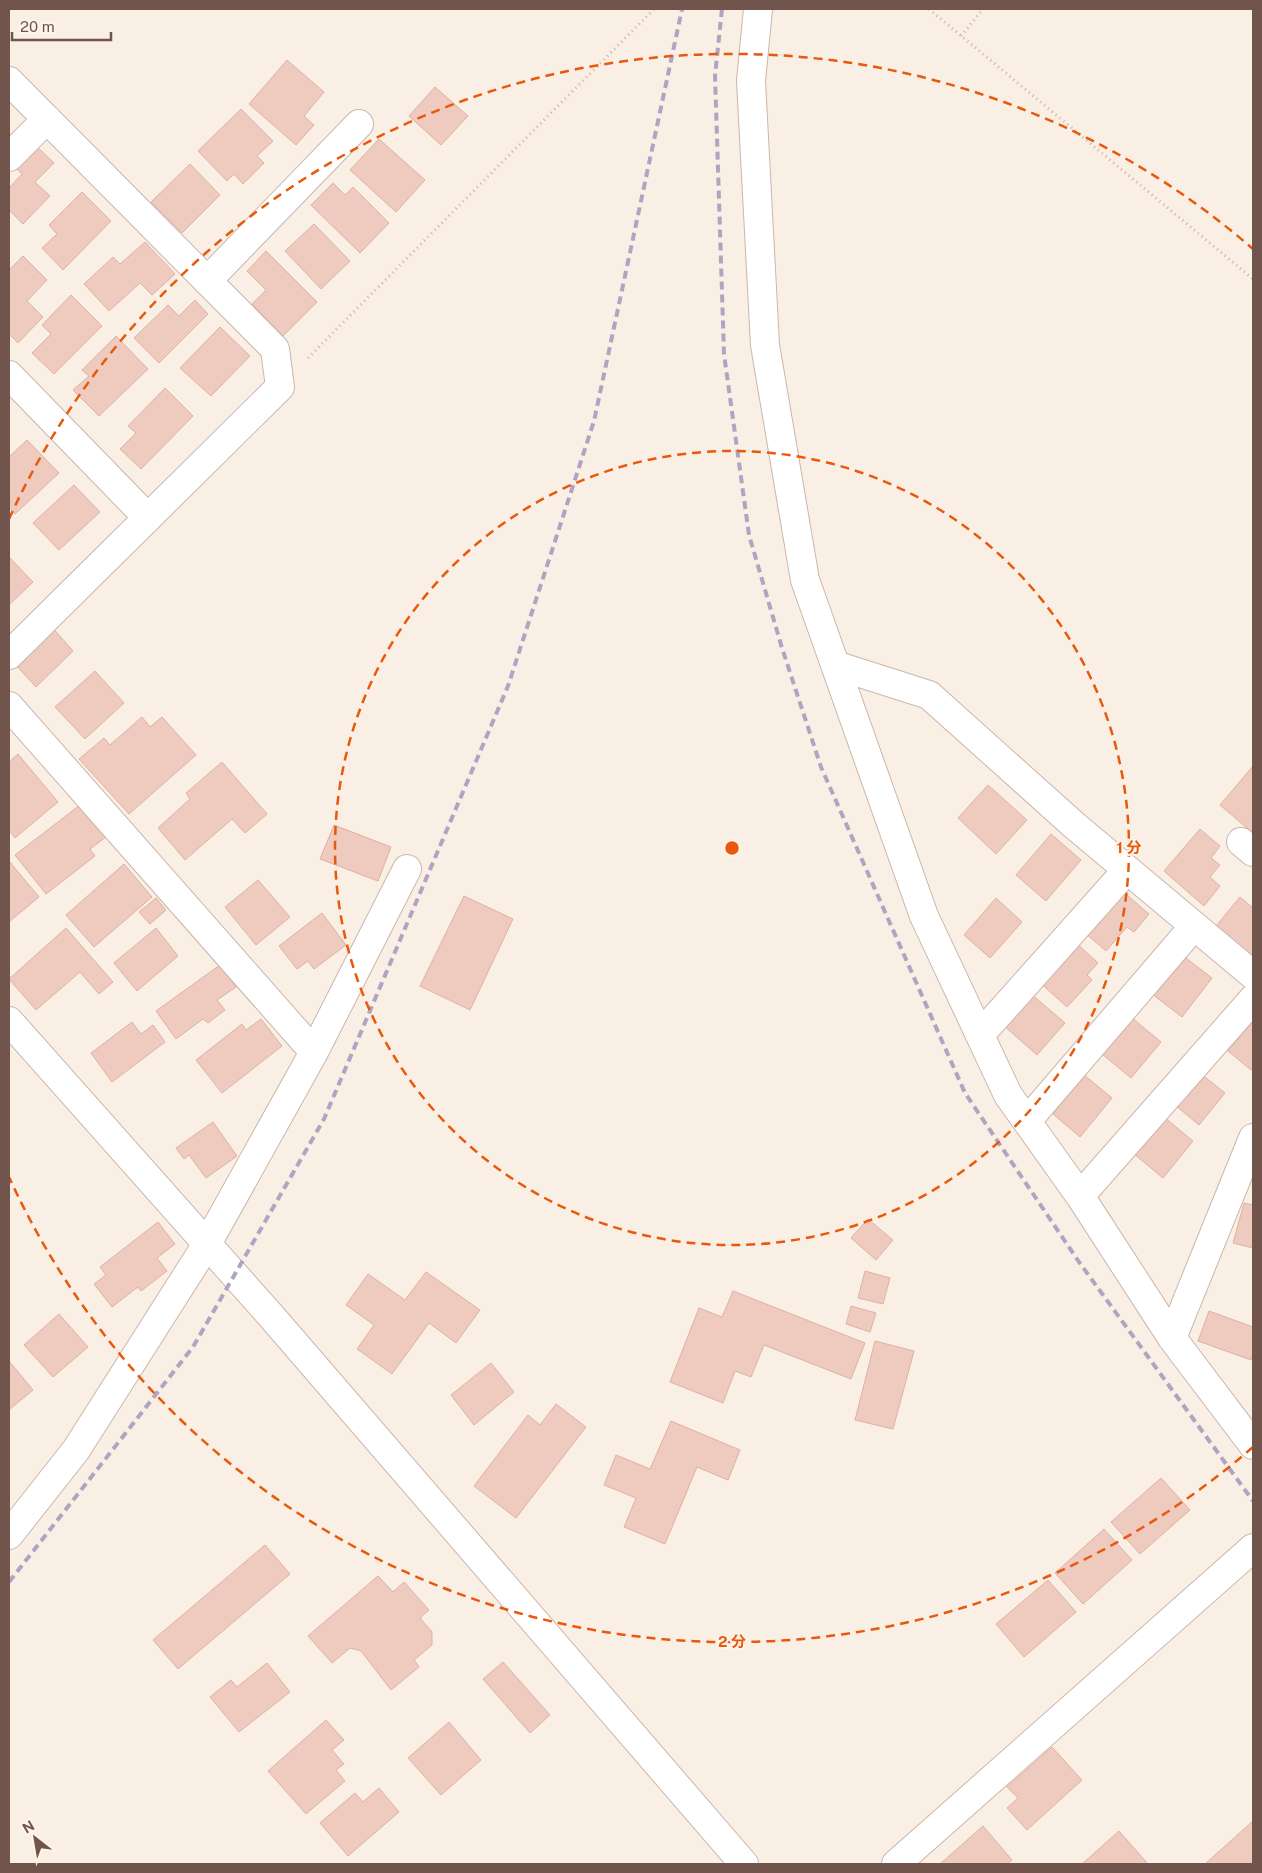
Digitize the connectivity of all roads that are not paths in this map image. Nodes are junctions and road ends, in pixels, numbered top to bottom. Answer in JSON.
{"nodes":[{"id":1,"x":758,"y":9,"type":"edge"},
{"id":2,"x":9,"y":81,"type":"edge"},
{"id":3,"x":47,"y":120,"type":"junction"},
{"id":4,"x":358,"y":124,"type":"dead end"},
{"id":5,"x":9,"y":158,"type":"edge"},
{"id":6,"x":207,"y":281,"type":"junction"},
{"id":7,"x":9,"y":375,"type":"edge"},
{"id":8,"x":148,"y":518,"type":"junction"},
{"id":9,"x":9,"y":655,"type":"edge"},
{"id":10,"x":834,"y":666,"type":"junction"},
{"id":11,"x":9,"y":706,"type":"edge"},
{"id":12,"x":407,"y":869,"type":"dead end"},
{"id":13,"x":1127,"y":870,"type":"junction"},
{"id":14,"x":1194,"y":926,"type":"junction"},
{"id":15,"x":1253,"y":975,"type":"edge"},
{"id":16,"x":1253,"y":999,"type":"edge"},
{"id":17,"x":9,"y":1021,"type":"edge"},
{"id":18,"x":980,"y":1035,"type":"junction"},
{"id":19,"x":314,"y":1052,"type":"junction"},
{"id":20,"x":1027,"y":1121,"type":"junction"},
{"id":21,"x":1253,"y":1138,"type":"edge"},
{"id":22,"x":1080,"y":1196,"type":"junction"},
{"id":23,"x":207,"y":1244,"type":"junction"},
{"id":24,"x":1172,"y":1338,"type":"junction"},
{"id":25,"x":1253,"y":1445,"type":"edge"},
{"id":26,"x":9,"y":1535,"type":"edge"},
{"id":27,"x":1253,"y":1548,"type":"edge"},
{"id":28,"x":744,"y":1864,"type":"edge"},
{"id":29,"x":896,"y":1864,"type":"edge"}],
"edges":[{"from":1,"to":10,"type":"street"},
{"from":2,"to":3,"type":"street"},
{"from":3,"to":5,"type":"street"},
{"from":3,"to":6,"type":"street"},
{"from":4,"to":6,"type":"street"},
{"from":6,"to":8,"type":"street"},
{"from":7,"to":8,"type":"street"},
{"from":8,"to":9,"type":"street"},
{"from":10,"to":13,"type":"street"},
{"from":10,"to":18,"type":"street"},
{"from":11,"to":19,"type":"street"},
{"from":12,"to":19,"type":"street"},
{"from":13,"to":14,"type":"street"},
{"from":13,"to":18,"type":"street"},
{"from":14,"to":15,"type":"street"},
{"from":14,"to":20,"type":"street"},
{"from":16,"to":22,"type":"street"},
{"from":17,"to":23,"type":"street"},
{"from":18,"to":20,"type":"street"},
{"from":19,"to":23,"type":"street"},
{"from":20,"to":22,"type":"street"},
{"from":21,"to":24,"type":"street"},
{"from":22,"to":24,"type":"street"},
{"from":23,"to":26,"type":"street"},
{"from":23,"to":28,"type":"street"},
{"from":24,"to":25,"type":"street"},
{"from":27,"to":29,"type":"street"}]}
